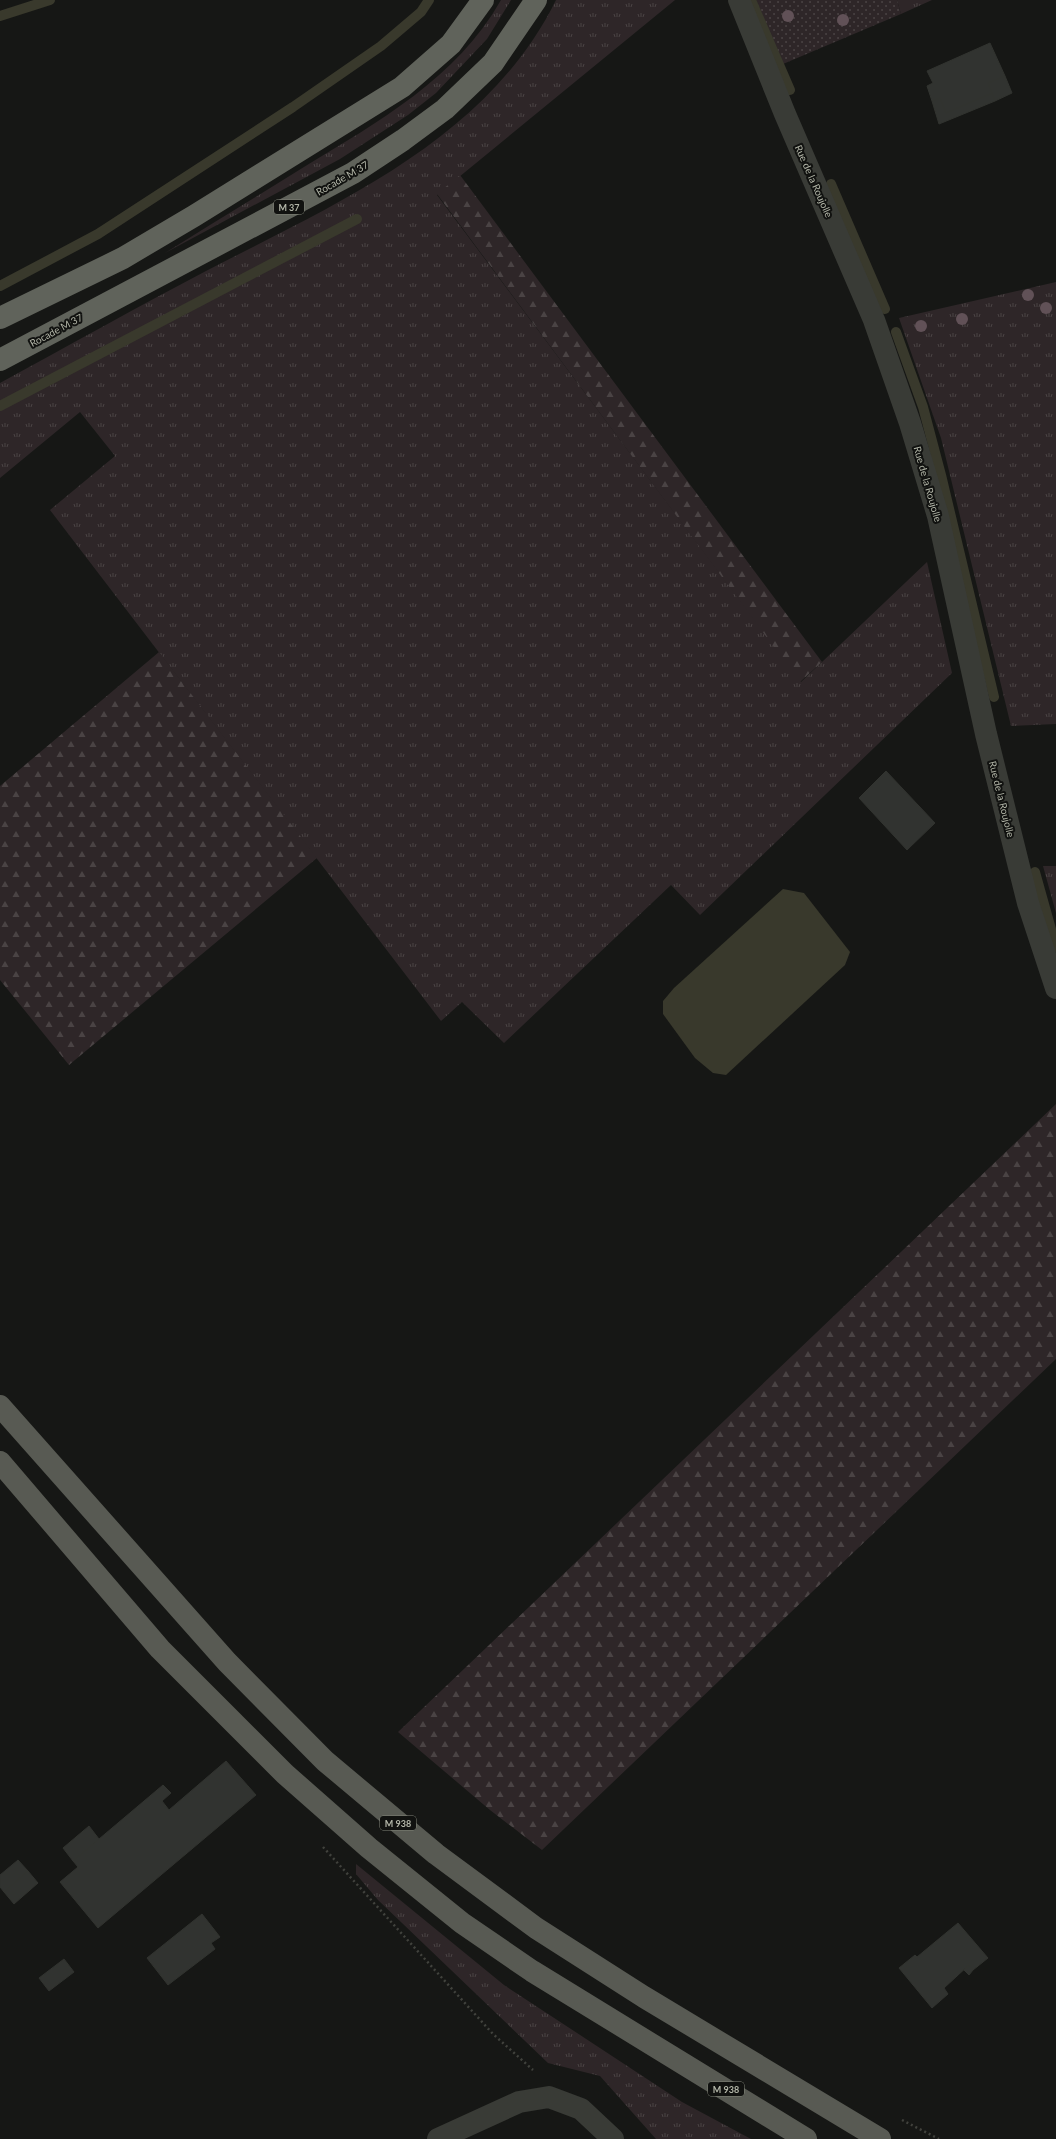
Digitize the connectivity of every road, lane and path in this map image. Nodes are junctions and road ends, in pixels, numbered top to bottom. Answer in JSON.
{"nodes":[{"id":1,"x":484,"y":0,"type":"edge"},
{"id":2,"x":536,"y":0,"type":"edge"},
{"id":3,"x":739,"y":0,"type":"edge"},
{"id":4,"x":0,"y":318,"type":"edge"},
{"id":5,"x":0,"y":360,"type":"edge"},
{"id":6,"x":1056,"y":988,"type":"edge"},
{"id":7,"x":0,"y":1406,"type":"edge"},
{"id":8,"x":0,"y":1462,"type":"edge"},
{"id":9,"x":896,"y":2116,"type":"dead end"},
{"id":10,"x":438,"y":2139,"type":"edge"},
{"id":11,"x":613,"y":2139,"type":"edge"},
{"id":12,"x":806,"y":2139,"type":"edge"},
{"id":13,"x":880,"y":2139,"type":"edge"},
{"id":14,"x":939,"y":2139,"type":"edge"}],
"edges":[{"from":1,"to":4,"type":"highway"},
{"from":2,"to":5,"type":"highway","name":"Rocade M 37","number":"M 37"},
{"from":3,"to":6,"type":"street","name":"Rue de la Roujolle"},
{"from":7,"to":13,"type":"main road","number":"M 938"},
{"from":8,"to":12,"type":"main road","number":"M 938"},
{"from":9,"to":14,"type":"path"},
{"from":10,"to":11,"type":"street"}]}
